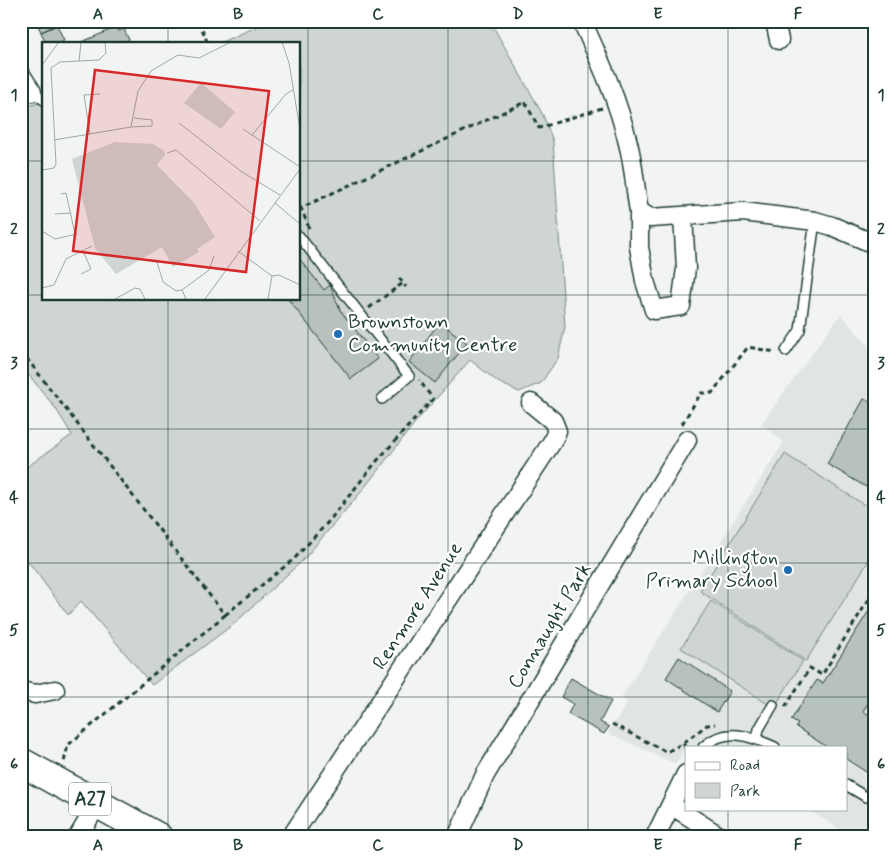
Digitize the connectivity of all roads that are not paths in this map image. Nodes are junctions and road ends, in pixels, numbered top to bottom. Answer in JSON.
{"nodes":[{"id":1,"x":582,"y":21,"type":"edge"},
{"id":2,"x":775,"y":21,"type":"edge"},
{"id":3,"x":779,"y":40,"type":"dead end"},
{"id":4,"x":21,"y":75,"type":"edge"},
{"id":5,"x":38,"y":96,"type":"edge"},
{"id":6,"x":639,"y":211,"type":"junction"},
{"id":7,"x":683,"y":216,"type":"junction"},
{"id":8,"x":815,"y":222,"type":"junction"},
{"id":9,"x":300,"y":237,"type":"edge"},
{"id":10,"x":872,"y":239,"type":"edge"},
{"id":11,"x":781,"y":351,"type":"road end"},
{"id":12,"x":382,"y":399,"type":"dead end"},
{"id":13,"x":531,"y":403,"type":"dead end"},
{"id":14,"x":687,"y":440,"type":"road end"},
{"id":15,"x":55,"y":690,"type":"dead end"},
{"id":16,"x":21,"y":691,"type":"edge"},
{"id":17,"x":772,"y":705,"type":"dead end"},
{"id":18,"x":757,"y":739,"type":"junction"},
{"id":19,"x":704,"y":746,"type":"edge"},
{"id":20,"x":774,"y":746,"type":"edge"},
{"id":21,"x":21,"y":762,"type":"edge"},
{"id":22,"x":685,"y":776,"type":"edge"},
{"id":23,"x":848,"y":786,"type":"edge"},
{"id":24,"x":866,"y":797,"type":"dead end"},
{"id":25,"x":98,"y":803,"type":"junction"},
{"id":26,"x":671,"y":805,"type":"junction"},
{"id":27,"x":78,"y":837,"type":"edge"},
{"id":28,"x":158,"y":837,"type":"edge"},
{"id":29,"x":291,"y":837,"type":"edge"},
{"id":30,"x":457,"y":837,"type":"edge"},
{"id":31,"x":655,"y":837,"type":"edge"},
{"id":32,"x":721,"y":837,"type":"edge"}],
"edges":[{"from":1,"to":6,"type":"street"},
{"from":2,"to":3,"type":"street"},
{"from":4,"to":5,"type":"street"},
{"from":6,"to":7,"type":"street"},
{"from":6,"to":7,"type":"street"},
{"from":7,"to":8,"type":"street"},
{"from":8,"to":10,"type":"street"},
{"from":8,"to":11,"type":"lane"},
{"from":9,"to":12,"type":"lane"},
{"from":13,"to":29,"type":"street","name":"Renmore Avenue"},
{"from":14,"to":30,"type":"street","name":"Connaught Park"},
{"from":15,"to":16,"type":"street"},
{"from":17,"to":18,"type":"lane"},
{"from":18,"to":19,"type":"lane"},
{"from":18,"to":20,"type":"lane"},
{"from":21,"to":25,"type":"main road","number":"A27"},
{"from":22,"to":26,"type":"street"},
{"from":23,"to":24,"type":"lane"},
{"from":25,"to":27,"type":"street"},
{"from":25,"to":28,"type":"main road","number":"A27"},
{"from":26,"to":31,"type":"street"},
{"from":26,"to":32,"type":"street"}]}
